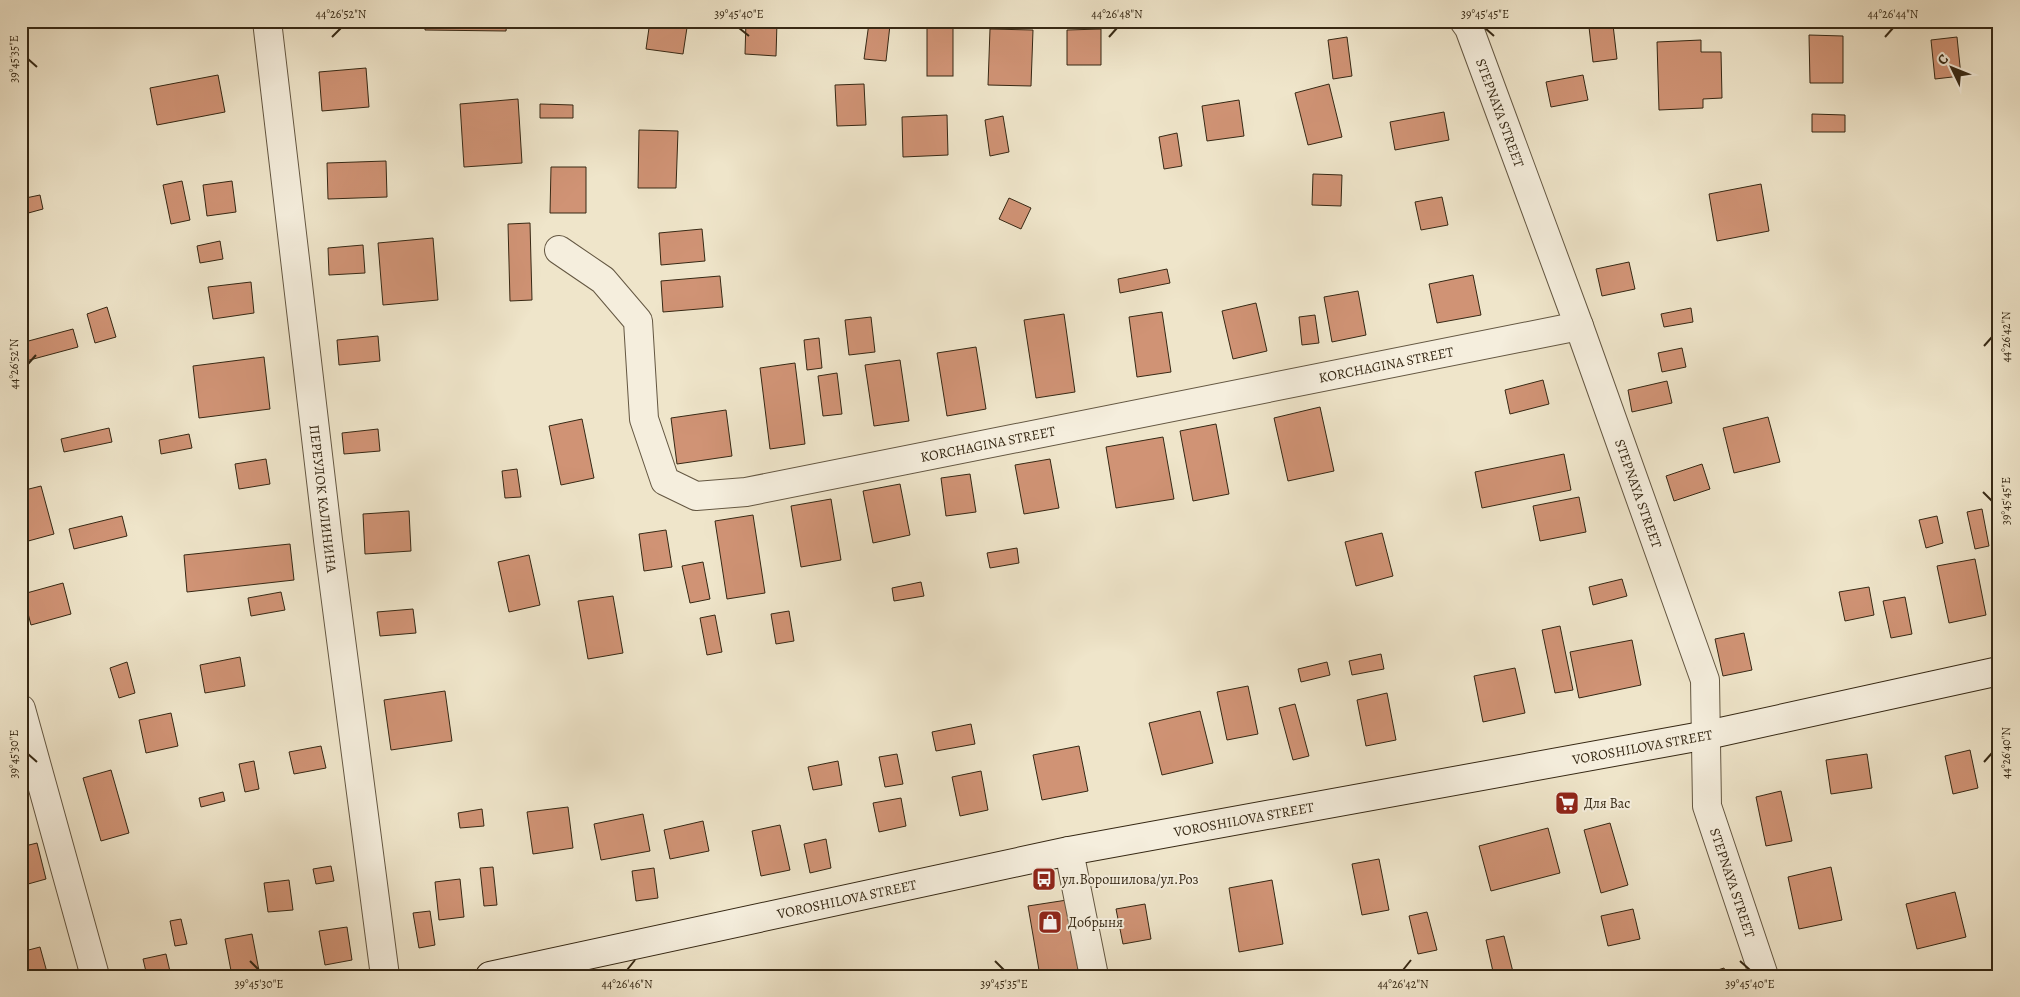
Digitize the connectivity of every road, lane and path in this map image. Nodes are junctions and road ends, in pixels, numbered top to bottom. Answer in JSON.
{"nodes":[{"id":1,"x":267,"y":21,"type":"edge"},
{"id":2,"x":1464,"y":21,"type":"edge"},
{"id":3,"x":559,"y":250,"type":"dead end"},
{"id":4,"x":1579,"y":326,"type":"junction"},
{"id":5,"x":1999,"y":671,"type":"edge"},
{"id":6,"x":21,"y":709,"type":"edge"},
{"id":7,"x":1707,"y":735,"type":"junction"},
{"id":8,"x":1069,"y":851,"type":"junction"},
{"id":9,"x":95,"y":976,"type":"edge"},
{"id":10,"x":384,"y":976,"type":"edge"},
{"id":11,"x":490,"y":976,"type":"edge"},
{"id":12,"x":1094,"y":976,"type":"edge"},
{"id":13,"x":1764,"y":976,"type":"edge"}],
"edges":[{"from":1,"to":10,"type":"street","name":"ПЕРЕУЛОК КАЛИНИНА"},
{"from":2,"to":4,"type":"street","name":"STEPNAYA STREET"},
{"from":3,"to":4,"type":"street","name":"KORCHAGINA STREET"},
{"from":4,"to":7,"type":"street","name":"STEPNAYA STREET"},
{"from":5,"to":7,"type":"street","name":"VOROSHILOVA STREET"},
{"from":6,"to":9,"type":"street"},
{"from":7,"to":8,"type":"street","name":"VOROSHILOVA STREET"},
{"from":7,"to":13,"type":"street","name":"STEPNAYA STREET"},
{"from":8,"to":11,"type":"street","name":"VOROSHILOVA STREET"},
{"from":8,"to":12,"type":"street"}]}
